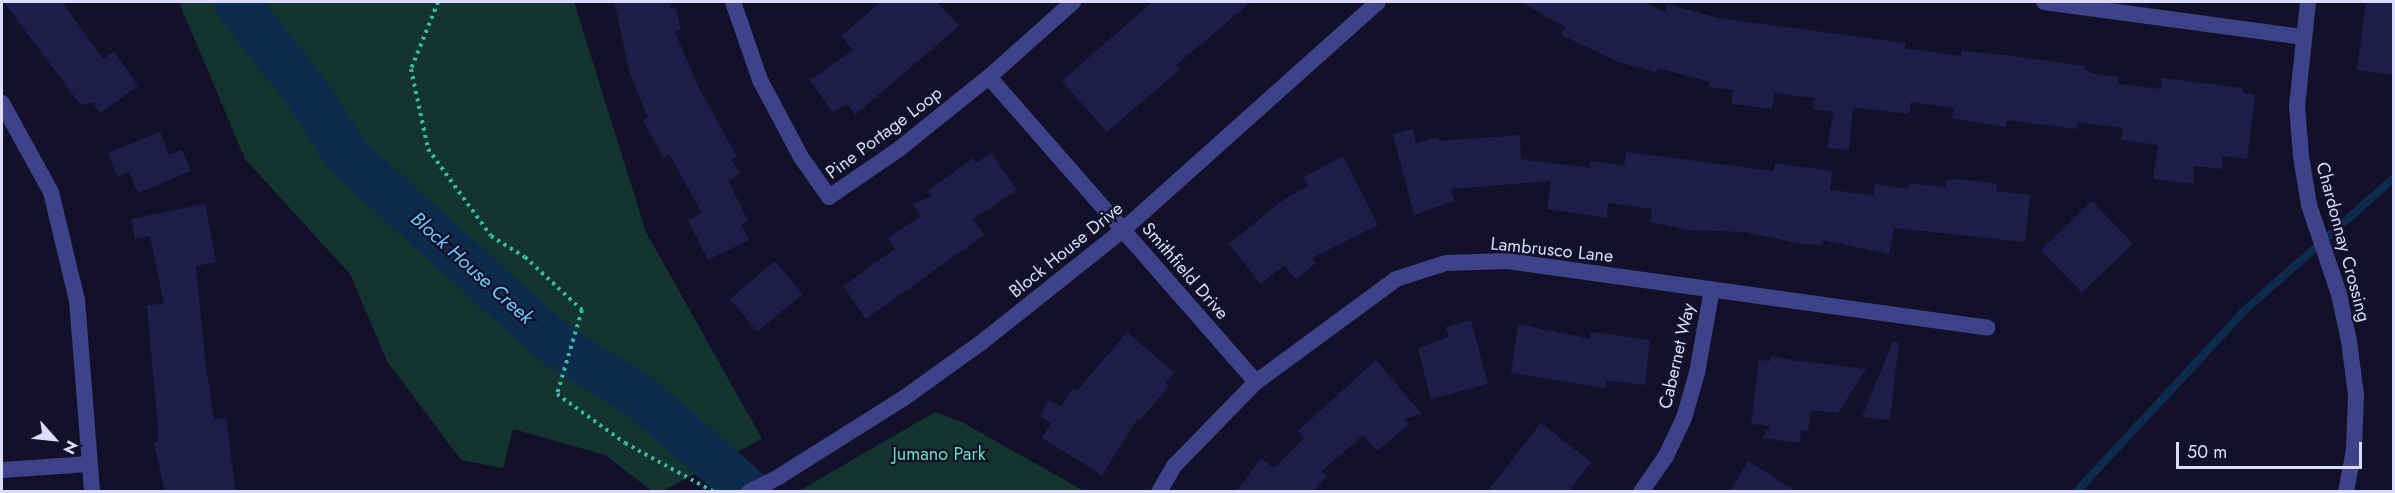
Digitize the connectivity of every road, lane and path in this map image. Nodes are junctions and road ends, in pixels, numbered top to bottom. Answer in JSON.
{"nodes":[{"id":1,"x":438,"y":2,"type":"edge"},
{"id":2,"x":734,"y":2,"type":"edge"},
{"id":3,"x":1073,"y":2,"type":"edge"},
{"id":4,"x":1378,"y":2,"type":"edge"},
{"id":5,"x":2044,"y":2,"type":"edge"},
{"id":6,"x":2308,"y":2,"type":"edge"},
{"id":7,"x":2302,"y":37,"type":"junction"},
{"id":8,"x":989,"y":77,"type":"junction"},
{"id":9,"x":2,"y":103,"type":"edge"},
{"id":10,"x":1123,"y":230,"type":"junction"},
{"id":11,"x":1712,"y":289,"type":"junction"},
{"id":12,"x":1987,"y":328,"type":"dead end"},
{"id":13,"x":1256,"y":382,"type":"junction"},
{"id":14,"x":89,"y":464,"type":"junction"},
{"id":15,"x":2,"y":470,"type":"edge"},
{"id":16,"x":92,"y":492,"type":"edge"},
{"id":17,"x":714,"y":492,"type":"edge"},
{"id":18,"x":749,"y":492,"type":"edge"},
{"id":19,"x":1160,"y":492,"type":"edge"},
{"id":20,"x":1641,"y":492,"type":"edge"},
{"id":21,"x":2346,"y":492,"type":"edge"}],
"edges":[{"from":1,"to":17,"type":"path"},
{"from":2,"to":8,"type":"street","name":"Pine Portage Loop"},
{"from":3,"to":8,"type":"street","name":"Pine Portage Loop"},
{"from":4,"to":10,"type":"street","name":"Block House Drive"},
{"from":5,"to":7,"type":"street"},
{"from":6,"to":7,"type":"street","name":"Chardonnay Crossing"},
{"from":7,"to":21,"type":"street","name":"Chardonnay Crossing"},
{"from":8,"to":10,"type":"street","name":"Smithfield Drive"},
{"from":9,"to":14,"type":"street"},
{"from":10,"to":13,"type":"street","name":"Smithfield Drive"},
{"from":10,"to":18,"type":"street","name":"Block House Drive"},
{"from":11,"to":12,"type":"street","name":"Lambrusco Lane"},
{"from":11,"to":13,"type":"street","name":"Lambrusco Lane"},
{"from":11,"to":20,"type":"street","name":"Cabernet Way"},
{"from":13,"to":19,"type":"street","name":"Lambrusco Lane"},
{"from":14,"to":15,"type":"street"},
{"from":14,"to":16,"type":"street"}]}
